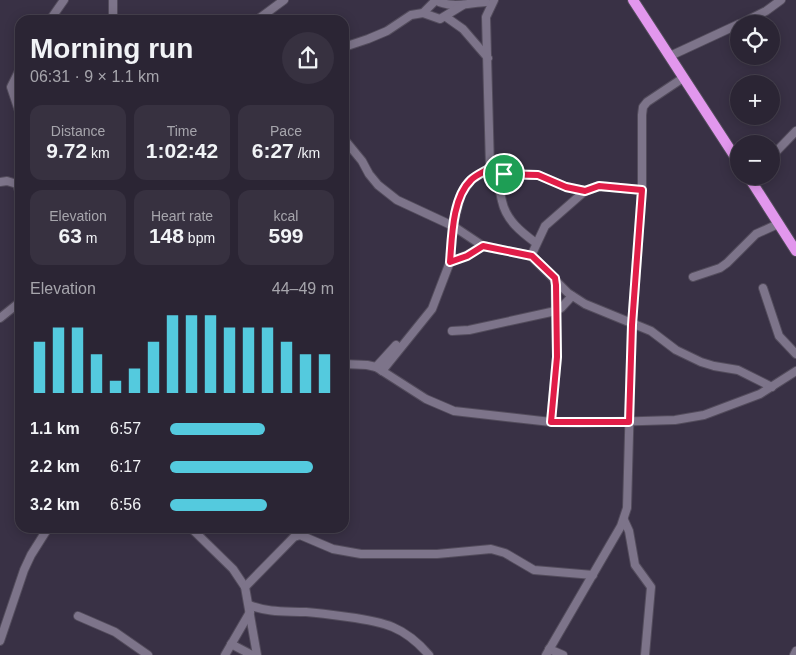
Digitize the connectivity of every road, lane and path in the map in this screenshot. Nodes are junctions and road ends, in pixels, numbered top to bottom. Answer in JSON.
{"nodes":[{"id":1,"x":64,"y":0,"type":"edge"},
{"id":2,"x":113,"y":0,"type":"edge"},
{"id":3,"x":284,"y":0,"type":"edge"},
{"id":4,"x":633,"y":0,"type":"edge"},
{"id":5,"x":781,"y":0,"type":"edge"},
{"id":6,"x":489,"y":2,"type":"edge"},
{"id":7,"x":463,"y":5,"type":"junction"},
{"id":8,"x":423,"y":13,"type":"junction"},
{"id":9,"x":54,"y":15,"type":"edge"},
{"id":10,"x":113,"y":15,"type":"edge"},
{"id":11,"x":264,"y":15,"type":"edge"},
{"id":12,"x":759,"y":15,"type":"edge"},
{"id":13,"x":446,"y":17,"type":"junction"},
{"id":14,"x":730,"y":28,"type":"edge"},
{"id":15,"x":349,"y":45,"type":"edge"},
{"id":16,"x":670,"y":56,"type":"junction"},
{"id":17,"x":488,"y":58,"type":"junction"},
{"id":18,"x":683,"y":78,"type":"junction"},
{"id":19,"x":15,"y":79,"type":"edge"},
{"id":20,"x":15,"y":99,"type":"edge"},
{"id":21,"x":796,"y":131,"type":"edge"},
{"id":22,"x":349,"y":145,"type":"edge"},
{"id":23,"x":730,"y":148,"type":"edge"},
{"id":24,"x":780,"y":148,"type":"edge"},
{"id":25,"x":490,"y":168,"type":"junction"},
{"id":26,"x":496,"y":174,"type":"junction"},
{"id":27,"x":0,"y":182,"type":"edge"},
{"id":28,"x":15,"y":183,"type":"edge"},
{"id":29,"x":755,"y":185,"type":"edge"},
{"id":30,"x":642,"y":190,"type":"junction"},
{"id":31,"x":585,"y":191,"type":"junction"},
{"id":32,"x":778,"y":224,"type":"junction"},
{"id":33,"x":453,"y":226,"type":"junction"},
{"id":34,"x":536,"y":244,"type":"junction"},
{"id":35,"x":483,"y":246,"type":"junction"},
{"id":36,"x":796,"y":251,"type":"edge"},
{"id":37,"x":532,"y":256,"type":"junction"},
{"id":38,"x":450,"y":262,"type":"junction"},
{"id":39,"x":693,"y":277,"type":"dead end"},
{"id":40,"x":555,"y":278,"type":"junction"},
{"id":41,"x":763,"y":288,"type":"dead end"},
{"id":42,"x":572,"y":296,"type":"junction"},
{"id":43,"x":15,"y":306,"type":"edge"},
{"id":44,"x":557,"y":310,"type":"junction"},
{"id":45,"x":0,"y":318,"type":"edge"},
{"id":46,"x":632,"y":325,"type":"junction"},
{"id":47,"x":452,"y":331,"type":"dead end"},
{"id":48,"x":796,"y":354,"type":"edge"},
{"id":49,"x":349,"y":364,"type":"edge"},
{"id":50,"x":379,"y":369,"type":"junction"},
{"id":51,"x":796,"y":371,"type":"edge"},
{"id":52,"x":772,"y":387,"type":"junction"},
{"id":53,"x":551,"y":422,"type":"junction"},
{"id":54,"x":629,"y":422,"type":"junction"},
{"id":55,"x":624,"y":520,"type":"junction"},
{"id":56,"x":45,"y":533,"type":"edge"},
{"id":57,"x":196,"y":533,"type":"edge"},
{"id":58,"x":594,"y":575,"type":"junction"},
{"id":59,"x":244,"y":587,"type":"junction"},
{"id":60,"x":249,"y":609,"type":"junction"},
{"id":61,"x":78,"y":616,"type":"dead end"},
{"id":62,"x":0,"y":641,"type":"edge"},
{"id":63,"x":231,"y":644,"type":"junction"},
{"id":64,"x":796,"y":651,"type":"edge"},
{"id":65,"x":548,"y":652,"type":"edge"},
{"id":66,"x":148,"y":655,"type":"edge"},
{"id":67,"x":225,"y":655,"type":"edge"},
{"id":68,"x":252,"y":655,"type":"edge"},
{"id":69,"x":257,"y":655,"type":"edge"},
{"id":70,"x":429,"y":655,"type":"edge"},
{"id":71,"x":563,"y":655,"type":"edge"},
{"id":72,"x":645,"y":655,"type":"edge"},
{"id":73,"x":794,"y":655,"type":"edge"}],
"edges":[{"from":1,"to":9,"type":"street"},
{"from":2,"to":10,"type":"street"},
{"from":3,"to":11,"type":"street"},
{"from":4,"to":16,"type":"highway"},
{"from":5,"to":12,"type":"street"},
{"from":6,"to":7,"type":"street"},
{"from":6,"to":17,"type":"street"},
{"from":7,"to":8,"type":"street"},
{"from":7,"to":13,"type":"street"},
{"from":8,"to":13,"type":"street"},
{"from":8,"to":15,"type":"street"},
{"from":13,"to":17,"type":"street"},
{"from":14,"to":16,"type":"street"},
{"from":16,"to":18,"type":"highway"},
{"from":17,"to":25,"type":"street"},
{"from":18,"to":23,"type":"highway"},
{"from":18,"to":30,"type":"street"},
{"from":19,"to":20,"type":"street"},
{"from":21,"to":24,"type":"street"},
{"from":22,"to":33,"type":"street"},
{"from":25,"to":26,"type":"street"},
{"from":25,"to":33,"type":"street"},
{"from":26,"to":31,"type":"street"},
{"from":26,"to":34,"type":"street"},
{"from":27,"to":28,"type":"street"},
{"from":29,"to":32,"type":"highway"},
{"from":30,"to":31,"type":"street"},
{"from":30,"to":46,"type":"street"},
{"from":31,"to":34,"type":"street"},
{"from":32,"to":36,"type":"highway"},
{"from":32,"to":39,"type":"street"},
{"from":33,"to":35,"type":"street"},
{"from":33,"to":38,"type":"street"},
{"from":34,"to":37,"type":"street"},
{"from":35,"to":37,"type":"street"},
{"from":35,"to":38,"type":"street"},
{"from":37,"to":40,"type":"street"},
{"from":38,"to":50,"type":"street"},
{"from":40,"to":42,"type":"street"},
{"from":40,"to":44,"type":"street"},
{"from":41,"to":48,"type":"street"},
{"from":42,"to":44,"type":"street"},
{"from":42,"to":46,"type":"street"},
{"from":43,"to":45,"type":"street"},
{"from":44,"to":47,"type":"street"},
{"from":44,"to":53,"type":"street"},
{"from":46,"to":52,"type":"street"},
{"from":46,"to":54,"type":"street"},
{"from":49,"to":50,"type":"street"},
{"from":50,"to":53,"type":"street"},
{"from":51,"to":52,"type":"street"},
{"from":52,"to":54,"type":"street"},
{"from":53,"to":54,"type":"street"},
{"from":54,"to":55,"type":"street"},
{"from":55,"to":58,"type":"street"},
{"from":55,"to":72,"type":"street"},
{"from":56,"to":62,"type":"street"},
{"from":57,"to":59,"type":"street"},
{"from":58,"to":59,"type":"street"},
{"from":58,"to":65,"type":"street"},
{"from":59,"to":60,"type":"street"},
{"from":60,"to":63,"type":"street"},
{"from":60,"to":69,"type":"street"},
{"from":60,"to":70,"type":"street"},
{"from":61,"to":66,"type":"street"},
{"from":63,"to":67,"type":"street"},
{"from":63,"to":68,"type":"street"},
{"from":64,"to":73,"type":"street"},
{"from":65,"to":71,"type":"street"}]}
